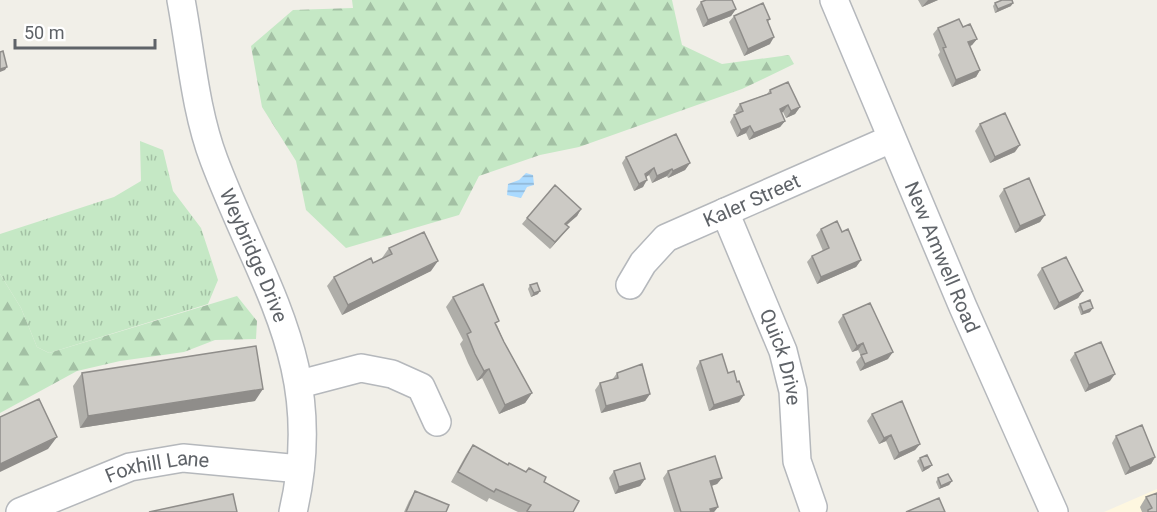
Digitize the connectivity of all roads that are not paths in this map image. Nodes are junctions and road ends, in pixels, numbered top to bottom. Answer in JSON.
{"nodes":[{"id":1,"x":181,"y":0,"type":"edge"},
{"id":2,"x":834,"y":0,"type":"edge"},
{"id":3,"x":891,"y":139,"type":"junction"},
{"id":4,"x":725,"y":212,"type":"junction"},
{"id":5,"x":630,"y":285,"type":"dead end"},
{"id":6,"x":300,"y":384,"type":"junction"},
{"id":7,"x":437,"y":422,"type":"dead end"},
{"id":8,"x":300,"y":469,"type":"junction"},
{"id":9,"x":813,"y":507,"type":"dead end"},
{"id":10,"x":20,"y":512,"type":"edge"},
{"id":11,"x":293,"y":512,"type":"edge"},
{"id":12,"x":1054,"y":512,"type":"edge"}],
"edges":[{"from":1,"to":6,"type":"street","name":"Weybridge Drive"},
{"from":2,"to":3,"type":"street","name":"New Amwell Road"},
{"from":3,"to":4,"type":"street","name":"Kaler Street"},
{"from":3,"to":12,"type":"street","name":"New Amwell Road"},
{"from":4,"to":5,"type":"street","name":"Kaler Street"},
{"from":4,"to":9,"type":"street","name":"Quick Drive"},
{"from":6,"to":7,"type":"street"},
{"from":6,"to":8,"type":"street","name":"Weybridge Drive"},
{"from":8,"to":10,"type":"street","name":"Foxhill Lane"},
{"from":8,"to":11,"type":"street","name":"Weybridge Drive"}]}
